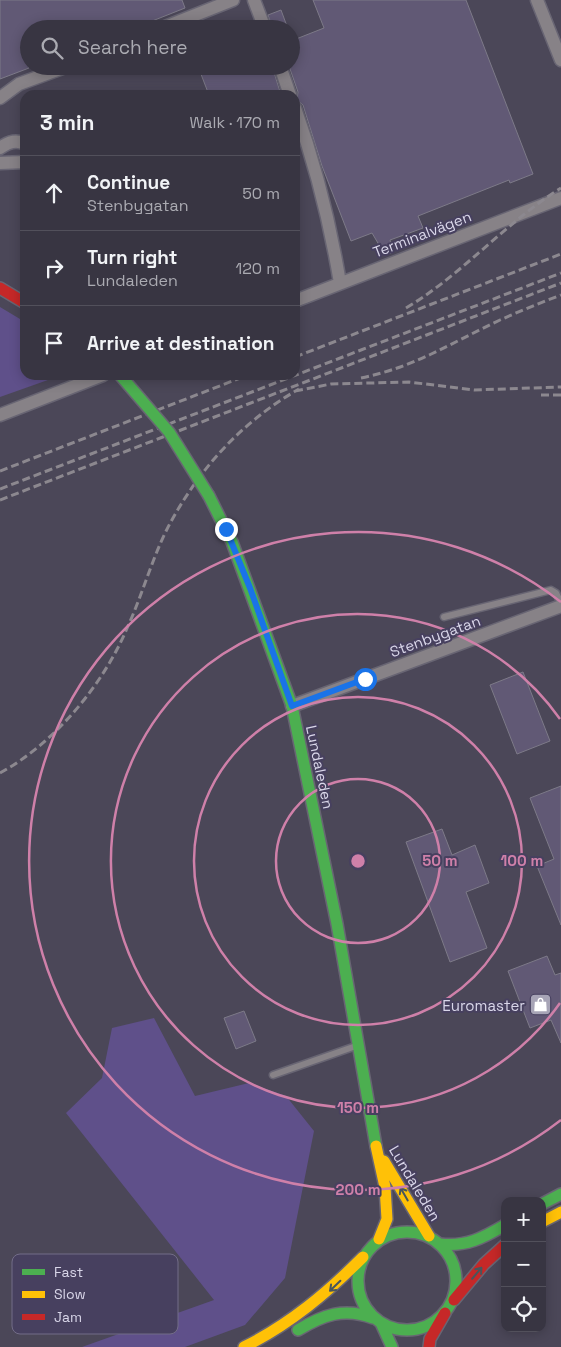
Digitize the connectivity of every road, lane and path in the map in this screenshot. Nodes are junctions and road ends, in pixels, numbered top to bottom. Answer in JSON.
{"nodes":[{"id":1,"x":233,"y":0,"type":"edge"},
{"id":2,"x":254,"y":0,"type":"edge"},
{"id":3,"x":538,"y":0,"type":"edge"},
{"id":4,"x":183,"y":20,"type":"edge"},
{"id":5,"x":262,"y":20,"type":"edge"},
{"id":6,"x":561,"y":60,"type":"edge"},
{"id":7,"x":44,"y":75,"type":"edge"},
{"id":8,"x":283,"y":75,"type":"edge"},
{"id":9,"x":288,"y":90,"type":"edge"},
{"id":10,"x":0,"y":98,"type":"edge"},
{"id":11,"x":300,"y":124,"type":"edge"},
{"id":12,"x":20,"y":141,"type":"edge"},
{"id":13,"x":0,"y":148,"type":"edge"},
{"id":14,"x":20,"y":162,"type":"edge"},
{"id":15,"x":0,"y":163,"type":"edge"},
{"id":16,"x":561,"y":198,"type":"edge"},
{"id":17,"x":340,"y":283,"type":"junction"},
{"id":18,"x":0,"y":288,"type":"edge"},
{"id":19,"x":300,"y":299,"type":"edge"},
{"id":20,"x":20,"y":300,"type":"edge"},
{"id":21,"x":90,"y":380,"type":"edge"},
{"id":22,"x":125,"y":380,"type":"edge"},
{"id":23,"x":0,"y":415,"type":"edge"},
{"id":24,"x":561,"y":605,"type":"edge"},
{"id":25,"x":444,"y":617,"type":"dead end"},
{"id":26,"x":292,"y":706,"type":"junction"},
{"id":27,"x":357,"y":1046,"type":"junction"},
{"id":28,"x":273,"y":1075,"type":"dead end"},
{"id":29,"x":376,"y":1146,"type":"junction"},
{"id":30,"x":561,"y":1194,"type":"edge"},
{"id":31,"x":546,"y":1202,"type":"edge"},
{"id":32,"x":561,"y":1212,"type":"edge"},
{"id":33,"x":546,"y":1220,"type":"edge"},
{"id":34,"x":501,"y":1228,"type":"edge"},
{"id":35,"x":429,"y":1236,"type":"junction"},
{"id":36,"x":379,"y":1239,"type":"junction"},
{"id":37,"x":440,"y":1244,"type":"junction"},
{"id":38,"x":501,"y":1249,"type":"edge"},
{"id":39,"x":369,"y":1251,"type":"junction"},
{"id":40,"x":449,"y":1308,"type":"junction"},
{"id":41,"x":377,"y":1321,"type":"junction"},
{"id":42,"x":244,"y":1347,"type":"edge"},
{"id":43,"x":262,"y":1347,"type":"edge"},
{"id":44,"x":392,"y":1347,"type":"edge"},
{"id":45,"x":429,"y":1347,"type":"edge"}],
"edges":[{"from":1,"to":4,"type":"street"},
{"from":2,"to":5,"type":"street"},
{"from":3,"to":6,"type":"street"},
{"from":7,"to":10,"type":"street"},
{"from":8,"to":9,"type":"street"},
{"from":11,"to":17,"type":"street"},
{"from":12,"to":13,"type":"street"},
{"from":14,"to":15,"type":"street"},
{"from":16,"to":17,"type":"street","name":"Terminalvägen"},
{"from":17,"to":19,"type":"street","name":"Terminalvägen"},
{"from":18,"to":20,"type":"main road"},
{"from":21,"to":23,"type":"street"},
{"from":22,"to":26,"type":"main road","name":"Lundaleden","bridge":true},
{"from":24,"to":25,"type":"lane"},
{"from":24,"to":26,"type":"street","name":"Stenbygatan"},
{"from":26,"to":27,"type":"main road","name":"Lundaleden"},
{"from":27,"to":28,"type":"lane"},
{"from":27,"to":29,"type":"main road","name":"Lundaleden"},
{"from":35,"to":29,"type":"main road","name":"Lundaleden","one_way":true},
{"from":29,"to":36,"type":"main road","name":"Lundaleden"},
{"from":30,"to":31,"type":"main road"},
{"from":32,"to":33,"type":"main road"},
{"from":34,"to":37,"type":"main road"},
{"from":35,"to":36,"type":"main road"},
{"from":35,"to":37,"type":"main road"},
{"from":36,"to":39,"type":"main road"},
{"from":37,"to":40,"type":"main road"},
{"from":40,"to":38,"type":"main road","one_way":true},
{"from":39,"to":41,"type":"main road"},
{"from":39,"to":42,"type":"main road","one_way":true},
{"from":40,"to":41,"type":"main road"},
{"from":40,"to":45,"type":"main road"},
{"from":41,"to":43,"type":"main road"},
{"from":41,"to":44,"type":"main road"}]}
